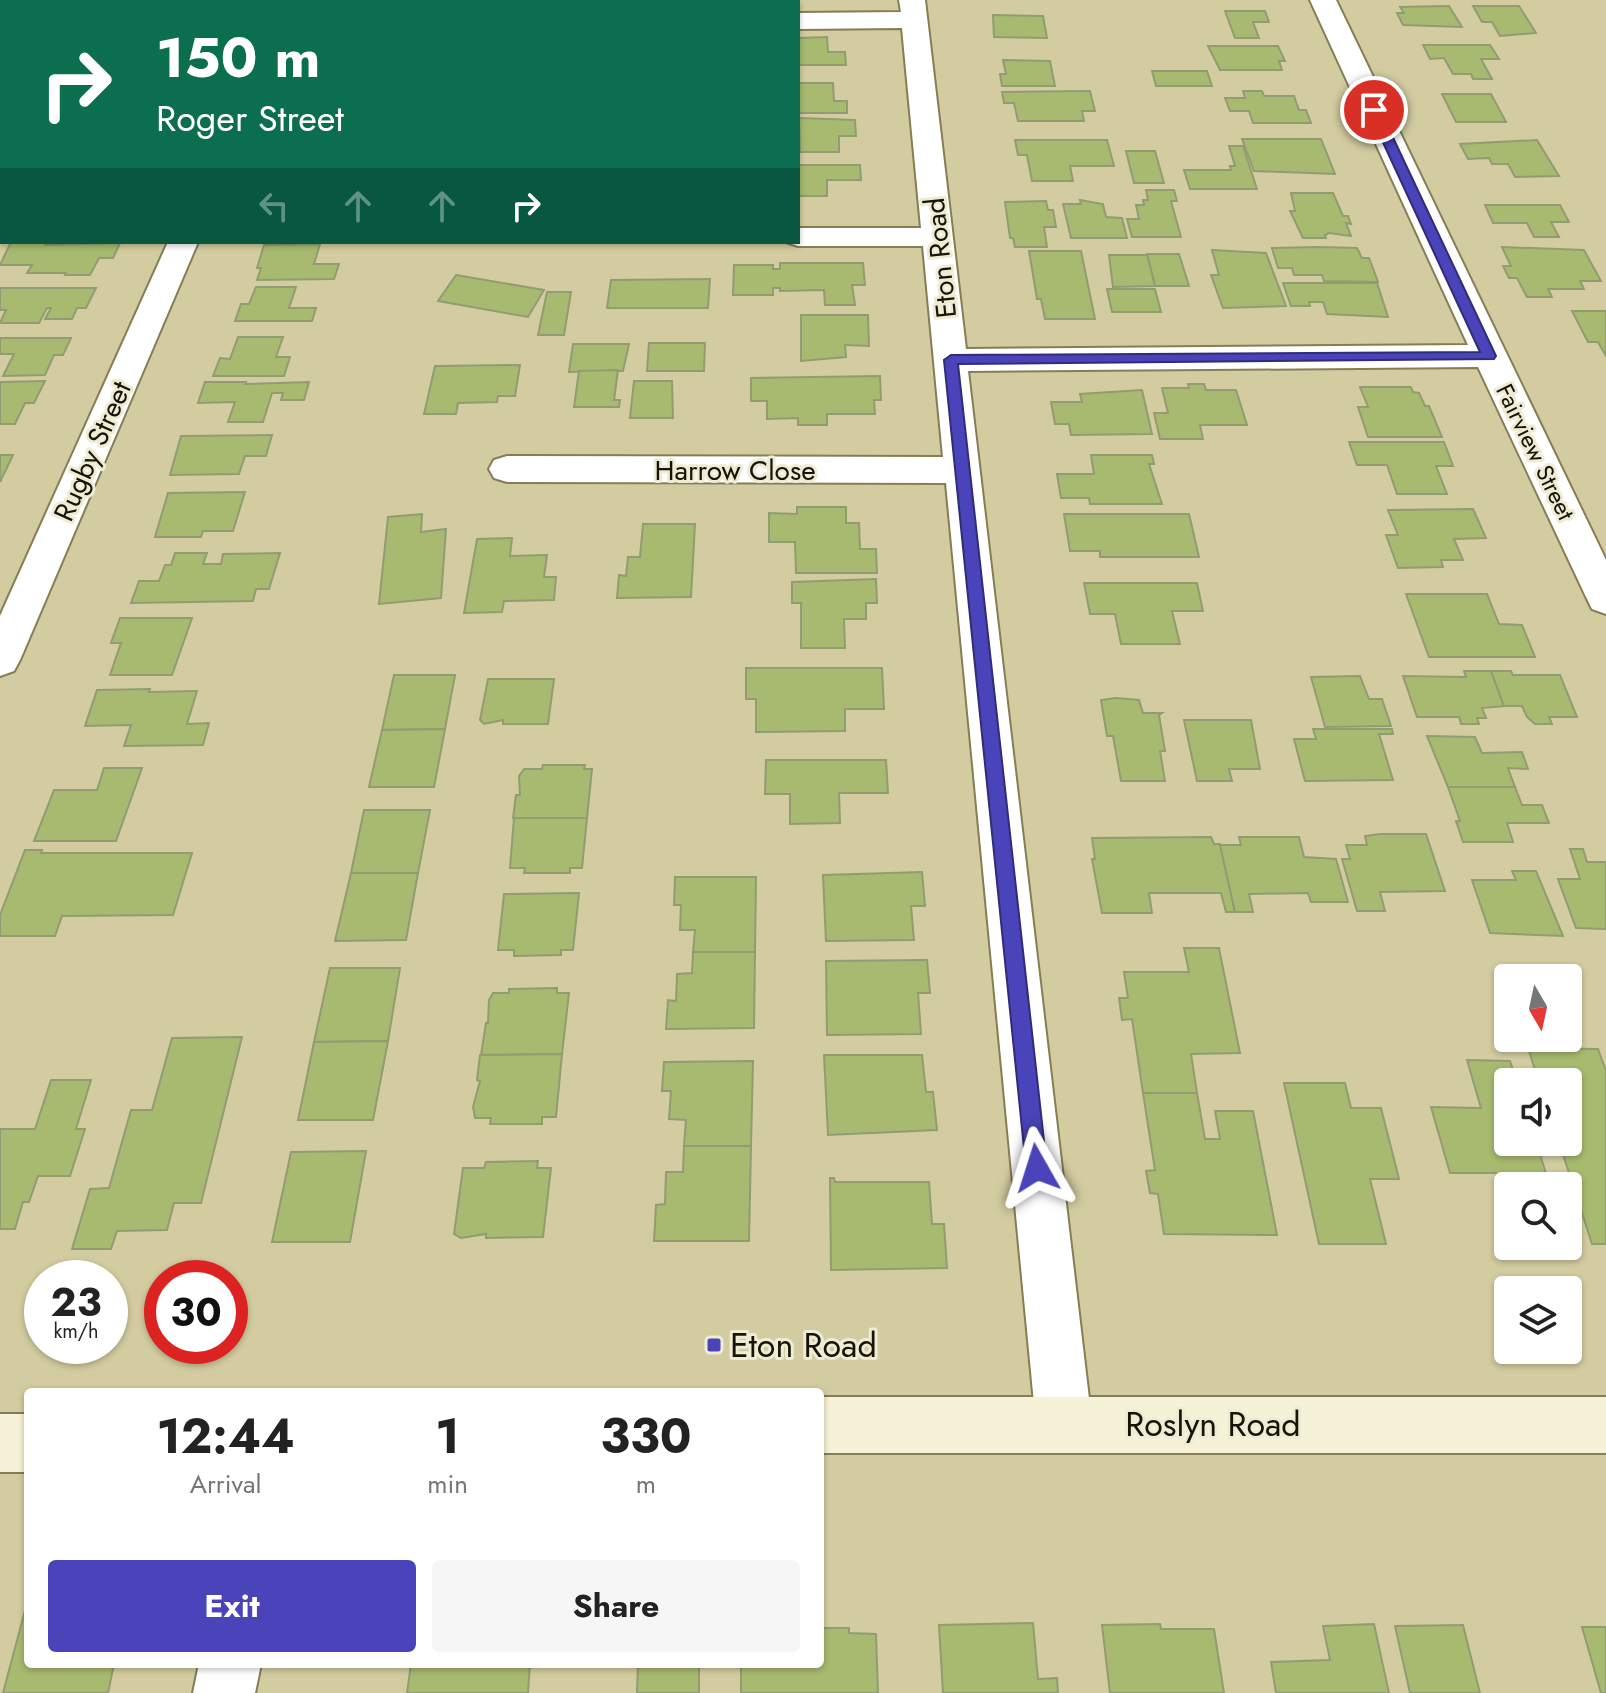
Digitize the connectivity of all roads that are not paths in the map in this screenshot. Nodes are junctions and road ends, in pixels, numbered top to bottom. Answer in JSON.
{"nodes":[{"id":1,"x":1323,"y":0,"type":"edge"},
{"id":2,"x":914,"y":10,"type":"edge"},
{"id":3,"x":800,"y":21,"type":"edge"},
{"id":4,"x":800,"y":237,"type":"edge"},
{"id":5,"x":938,"y":237,"type":"junction"},
{"id":6,"x":182,"y":244,"type":"edge"},
{"id":7,"x":1489,"y":356,"type":"junction"},
{"id":8,"x":951,"y":360,"type":"junction"},
{"id":9,"x":507,"y":469,"type":"dead end"},
{"id":10,"x":963,"y":470,"type":"junction"},
{"id":11,"x":1606,"y":599,"type":"edge"},
{"id":12,"x":0,"y":660,"type":"edge"},
{"id":13,"x":1064,"y":1424,"type":"junction"},
{"id":14,"x":824,"y":1425,"type":"edge"},
{"id":15,"x":1606,"y":1425,"type":"edge"},
{"id":16,"x":0,"y":1443,"type":"edge"},
{"id":17,"x":24,"y":1443,"type":"edge"},
{"id":18,"x":229,"y":1668,"type":"edge"},
{"id":19,"x":224,"y":1693,"type":"edge"}],
"edges":[{"from":1,"to":7,"type":"street","name":"Fairview Street"},
{"from":2,"to":3,"type":"street"},
{"from":2,"to":5,"type":"street","name":"Eton Road"},
{"from":4,"to":5,"type":"street"},
{"from":5,"to":8,"type":"street","name":"Eton Road"},
{"from":6,"to":12,"type":"street","name":"Rugby Street"},
{"from":7,"to":8,"type":"street"},
{"from":7,"to":11,"type":"street","name":"Fairview Street"},
{"from":8,"to":10,"type":"street","name":"Eton Road"},
{"from":9,"to":10,"type":"street","name":"Harrow Close"},
{"from":10,"to":13,"type":"street","name":"Eton Road"},
{"from":13,"to":14,"type":"street","name":"Roslyn Road"},
{"from":13,"to":15,"type":"street","name":"Roslyn Road"},
{"from":16,"to":17,"type":"street"},
{"from":18,"to":19,"type":"street"}]}
